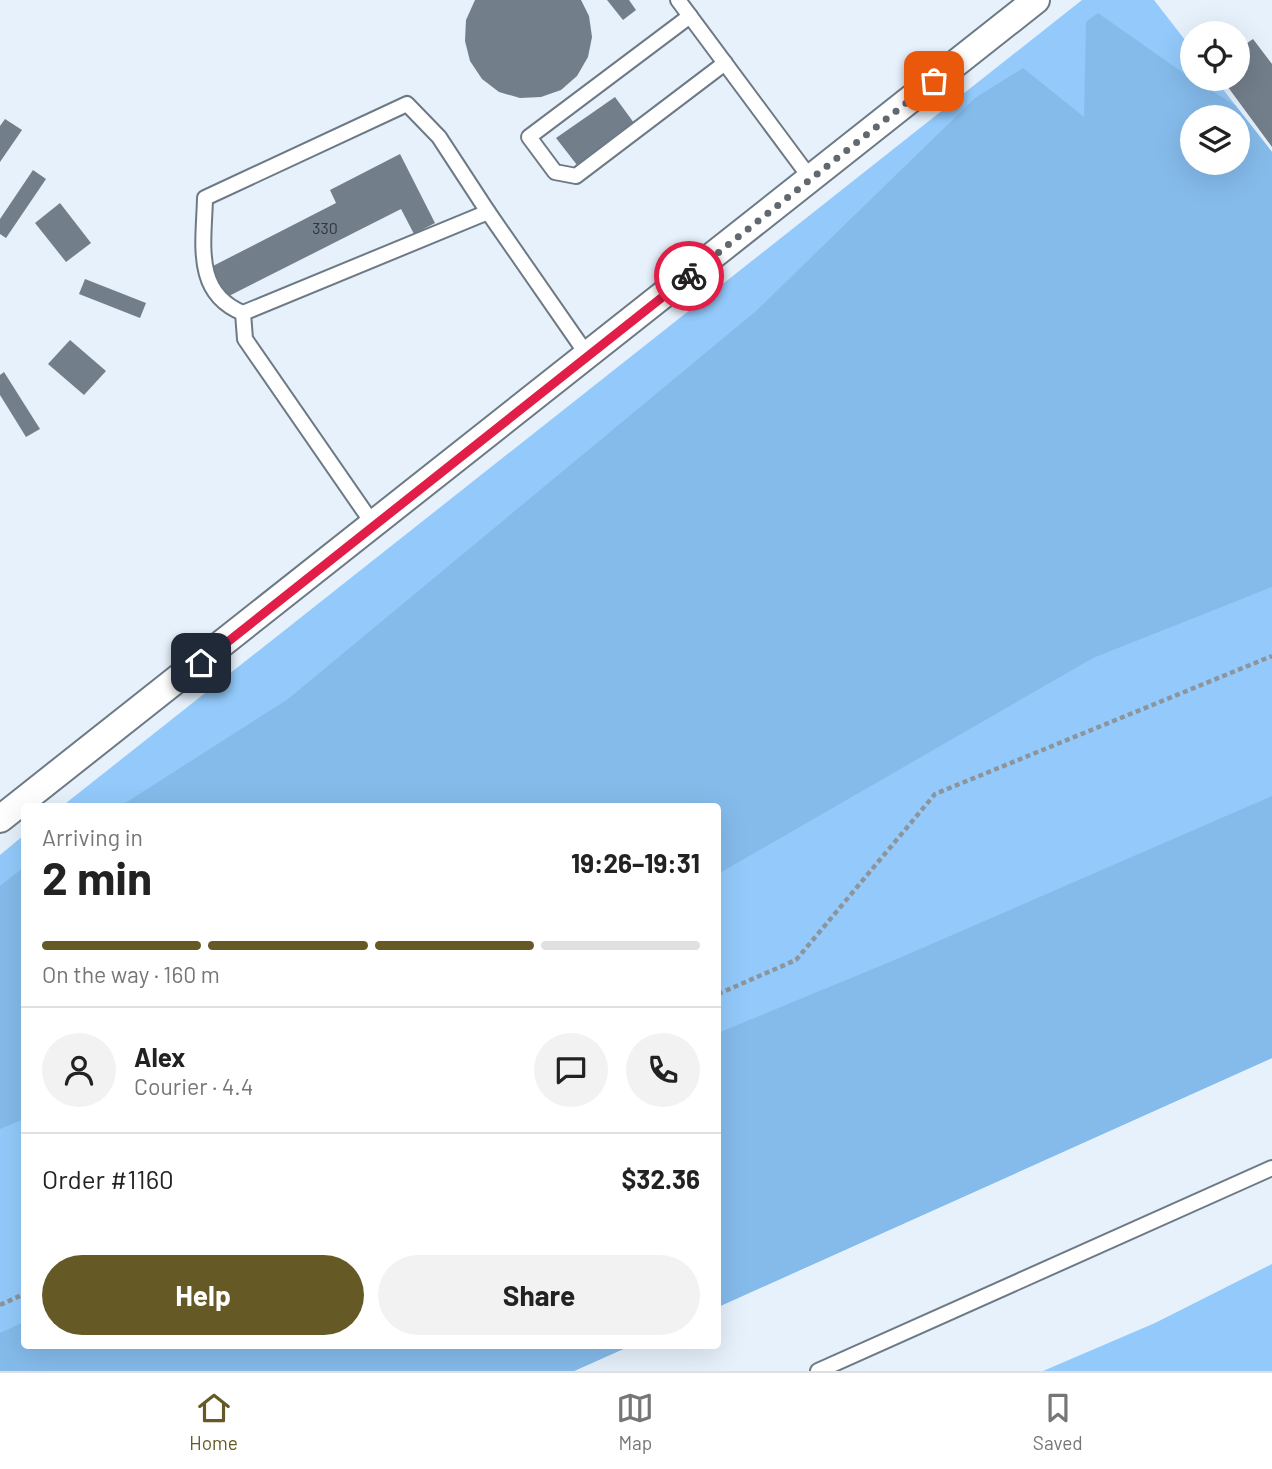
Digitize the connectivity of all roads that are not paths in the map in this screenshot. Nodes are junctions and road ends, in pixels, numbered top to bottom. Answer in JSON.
{"nodes":[{"id":1,"x":678,"y":0,"type":"edge"},
{"id":2,"x":1036,"y":0,"type":"edge"},
{"id":3,"x":690,"y":16,"type":"junction"},
{"id":4,"x":725,"y":63,"type":"junction"},
{"id":5,"x":811,"y":179,"type":"junction"},
{"id":6,"x":488,"y":212,"type":"junction"},
{"id":7,"x":243,"y":313,"type":"junction"},
{"id":8,"x":588,"y":356,"type":"junction"},
{"id":9,"x":373,"y":524,"type":"junction"},
{"id":10,"x":0,"y":819,"type":"edge"},
{"id":11,"x":1272,"y":1168,"type":"edge"},
{"id":12,"x":818,"y":1371,"type":"edge"}],
"edges":[{"from":1,"to":3,"type":"lane"},
{"from":2,"to":5,"type":"street"},
{"from":3,"to":4,"type":"lane"},
{"from":3,"to":4,"type":"lane"},
{"from":4,"to":5,"type":"lane"},
{"from":5,"to":8,"type":"street"},
{"from":6,"to":7,"type":"lane"},
{"from":6,"to":7,"type":"lane"},
{"from":6,"to":8,"type":"lane"},
{"from":7,"to":9,"type":"lane"},
{"from":8,"to":9,"type":"street"},
{"from":9,"to":10,"type":"street"},
{"from":11,"to":12,"type":"lane"}]}
